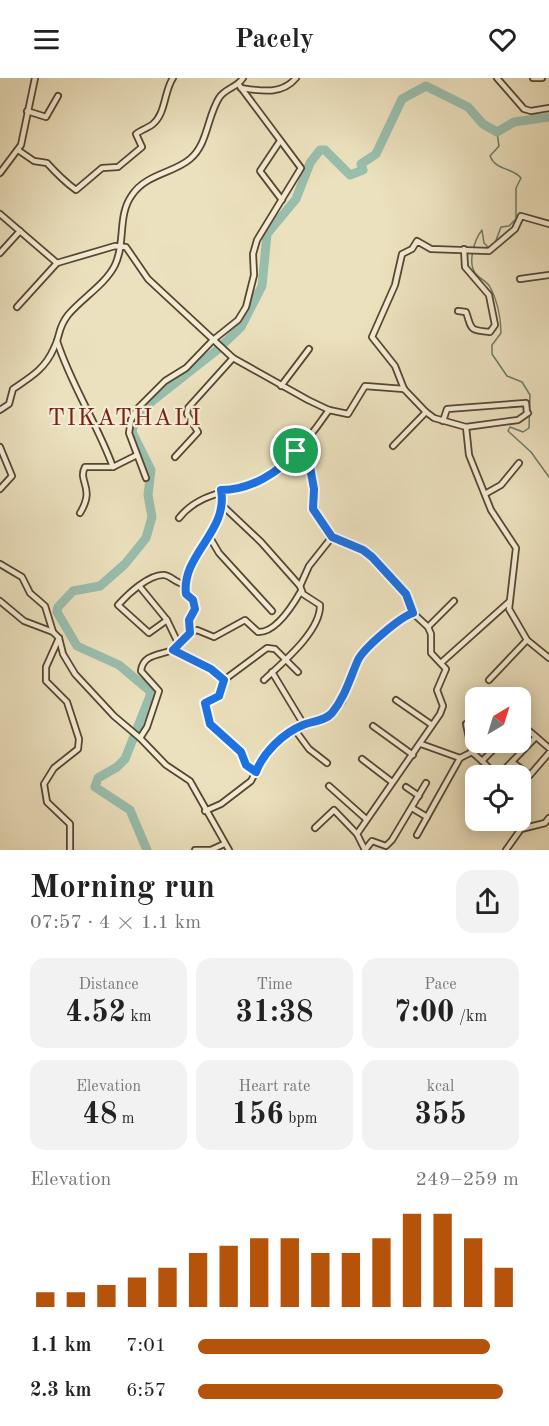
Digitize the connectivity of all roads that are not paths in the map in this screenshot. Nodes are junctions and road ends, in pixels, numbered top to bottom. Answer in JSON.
{"nodes":[{"id":1,"x":35,"y":78,"type":"edge"},
{"id":2,"x":172,"y":78,"type":"edge"},
{"id":3,"x":243,"y":78,"type":"edge"},
{"id":4,"x":296,"y":78,"type":"edge"},
{"id":5,"x":497,"y":78,"type":"edge"},
{"id":6,"x":533,"y":78,"type":"edge"},
{"id":7,"x":542,"y":78,"type":"edge"},
{"id":8,"x":240,"y":86,"type":"junction"},
{"id":9,"x":58,"y":96,"type":"dead end"},
{"id":10,"x":549,"y":108,"type":"edge"},
{"id":11,"x":27,"y":111,"type":"junction"},
{"id":12,"x":280,"y":141,"type":"junction"},
{"id":13,"x":18,"y":150,"type":"junction"},
{"id":14,"x":0,"y":173,"type":"edge"},
{"id":15,"x":282,"y":200,"type":"junction"},
{"id":16,"x":0,"y":214,"type":"edge"},
{"id":17,"x":549,"y":224,"type":"edge"},
{"id":18,"x":20,"y":231,"type":"junction"},
{"id":19,"x":121,"y":246,"type":"junction"},
{"id":20,"x":466,"y":249,"type":"junction"},
{"id":21,"x":0,"y":254,"type":"edge"},
{"id":22,"x":57,"y":263,"type":"junction"},
{"id":23,"x":549,"y":275,"type":"edge"},
{"id":24,"x":520,"y":279,"type":"dead end"},
{"id":25,"x":17,"y":307,"type":"dead end"},
{"id":26,"x":458,"y":311,"type":"dead end"},
{"id":27,"x":57,"y":341,"type":"junction"},
{"id":28,"x":215,"y":341,"type":"junction"},
{"id":29,"x":309,"y":349,"type":"dead end"},
{"id":30,"x":231,"y":356,"type":"junction"},
{"id":31,"x":281,"y":386,"type":"junction"},
{"id":32,"x":404,"y":389,"type":"junction"},
{"id":33,"x":0,"y":410,"type":"edge"},
{"id":34,"x":329,"y":410,"type":"junction"},
{"id":35,"x":426,"y":412,"type":"junction"},
{"id":36,"x":443,"y":421,"type":"junction"},
{"id":37,"x":466,"y":427,"type":"junction"},
{"id":38,"x":393,"y":446,"type":"dead end"},
{"id":39,"x":0,"y":450,"type":"edge"},
{"id":40,"x":296,"y":451,"type":"junction"},
{"id":41,"x":138,"y":455,"type":"junction"},
{"id":42,"x":175,"y":457,"type":"dead end"},
{"id":43,"x":519,"y":463,"type":"dead end"},
{"id":44,"x":113,"y":467,"type":"junction"},
{"id":45,"x":146,"y":478,"type":"dead end"},
{"id":46,"x":0,"y":489,"type":"edge"},
{"id":47,"x":221,"y":490,"type":"junction"},
{"id":48,"x":485,"y":494,"type":"junction"},
{"id":49,"x":223,"y":506,"type":"junction"},
{"id":50,"x":80,"y":513,"type":"dead end"},
{"id":51,"x":179,"y":518,"type":"dead end"},
{"id":52,"x":209,"y":536,"type":"junction"},
{"id":53,"x":332,"y":537,"type":"junction"},
{"id":54,"x":0,"y":564,"type":"edge"},
{"id":55,"x":185,"y":584,"type":"junction"},
{"id":56,"x":140,"y":587,"type":"junction"},
{"id":57,"x":301,"y":589,"type":"junction"},
{"id":58,"x":0,"y":601,"type":"edge"},
{"id":59,"x":454,"y":601,"type":"dead end"},
{"id":60,"x":509,"y":602,"type":"junction"},
{"id":61,"x":272,"y":611,"type":"dead end"},
{"id":62,"x":413,"y":613,"type":"junction"},
{"id":63,"x":167,"y":620,"type":"junction"},
{"id":64,"x":428,"y":627,"type":"junction"},
{"id":65,"x":53,"y":632,"type":"junction"},
{"id":66,"x":190,"y":633,"type":"junction"},
{"id":67,"x":60,"y":638,"type":"junction"},
{"id":68,"x":527,"y":640,"type":"junction"},
{"id":69,"x":179,"y":645,"type":"junction"},
{"id":70,"x":173,"y":650,"type":"junction"},
{"id":71,"x":549,"y":658,"type":"edge"},
{"id":72,"x":286,"y":660,"type":"junction"},
{"id":73,"x":442,"y":662,"type":"junction"},
{"id":74,"x":272,"y":672,"type":"junction"},
{"id":75,"x":298,"y":672,"type":"dead end"},
{"id":76,"x":224,"y":680,"type":"junction"},
{"id":77,"x":264,"y":680,"type":"dead end"},
{"id":78,"x":489,"y":680,"type":"dead end"},
{"id":79,"x":396,"y":700,"type":"dead end"},
{"id":80,"x":304,"y":725,"type":"junction"},
{"id":81,"x":432,"y":725,"type":"junction"},
{"id":82,"x":373,"y":726,"type":"dead end"},
{"id":83,"x":295,"y":730,"type":"junction"},
{"id":84,"x":531,"y":732,"type":"edge"},
{"id":85,"x":536,"y":737,"type":"junction"},
{"id":86,"x":140,"y":738,"type":"junction"},
{"id":87,"x":421,"y":744,"type":"junction"},
{"id":88,"x":549,"y":751,"type":"edge"},
{"id":89,"x":470,"y":753,"type":"edge"},
{"id":90,"x":473,"y":753,"type":"edge"},
{"id":91,"x":490,"y":753,"type":"edge"},
{"id":92,"x":413,"y":755,"type":"junction"},
{"id":93,"x":460,"y":758,"type":"junction"},
{"id":94,"x":362,"y":759,"type":"dead end"},
{"id":95,"x":482,"y":761,"type":"junction"},
{"id":96,"x":512,"y":762,"type":"junction"},
{"id":97,"x":327,"y":763,"type":"dead end"},
{"id":98,"x":486,"y":765,"type":"edge"},
{"id":99,"x":509,"y":765,"type":"edge"},
{"id":100,"x":256,"y":772,"type":"junction"},
{"id":101,"x":392,"y":782,"type":"junction"},
{"id":102,"x":426,"y":783,"type":"dead end"},
{"id":103,"x":329,"y":786,"type":"dead end"},
{"id":104,"x":406,"y":787,"type":"dead end"},
{"id":105,"x":419,"y":796,"type":"junction"},
{"id":106,"x":412,"y":808,"type":"junction"},
{"id":107,"x":205,"y":811,"type":"junction"},
{"id":108,"x":427,"y":817,"type":"junction"},
{"id":109,"x":549,"y":818,"type":"edge"},
{"id":110,"x":366,"y":819,"type":"junction"},
{"id":111,"x":315,"y":828,"type":"dead end"},
{"id":112,"x":357,"y":834,"type":"junction"},
{"id":113,"x":417,"y":835,"type":"dead end"},
{"id":114,"x":224,"y":844,"type":"junction"},
{"id":115,"x":70,"y":850,"type":"edge"},
{"id":116,"x":195,"y":850,"type":"edge"},
{"id":117,"x":229,"y":850,"type":"edge"},
{"id":118,"x":365,"y":850,"type":"edge"},
{"id":119,"x":506,"y":850,"type":"edge"}],
"edges":[{"from":1,"to":11,"type":"street"},
{"from":2,"to":13,"type":"street"},
{"from":3,"to":8,"type":"street"},
{"from":4,"to":8,"type":"street"},
{"from":5,"to":10,"type":"street"},
{"from":6,"to":7,"type":"street"},
{"from":8,"to":12,"type":"street"},
{"from":8,"to":19,"type":"street"},
{"from":9,"to":11,"type":"street"},
{"from":11,"to":13,"type":"street"},
{"from":12,"to":15,"type":"street"},
{"from":12,"to":15,"type":"street"},
{"from":13,"to":14,"type":"street"},
{"from":15,"to":28,"type":"street"},
{"from":16,"to":18,"type":"street"},
{"from":17,"to":20,"type":"street"},
{"from":18,"to":21,"type":"street"},
{"from":18,"to":22,"type":"street"},
{"from":19,"to":22,"type":"street"},
{"from":19,"to":27,"type":"street"},
{"from":19,"to":28,"type":"street"},
{"from":20,"to":26,"type":"street"},
{"from":20,"to":32,"type":"street"},
{"from":22,"to":25,"type":"street"},
{"from":23,"to":24,"type":"street"},
{"from":27,"to":33,"type":"street"},
{"from":27,"to":44,"type":"street"},
{"from":28,"to":30,"type":"street"},
{"from":28,"to":41,"type":"street"},
{"from":29,"to":31,"type":"street"},
{"from":30,"to":31,"type":"street"},
{"from":30,"to":42,"type":"street"},
{"from":31,"to":34,"type":"street"},
{"from":32,"to":34,"type":"street"},
{"from":32,"to":35,"type":"street"},
{"from":34,"to":40,"type":"street"},
{"from":35,"to":36,"type":"street"},
{"from":35,"to":38,"type":"street"},
{"from":36,"to":37,"type":"street"},
{"from":36,"to":37,"type":"street"},
{"from":37,"to":48,"type":"street"},
{"from":39,"to":46,"type":"street"},
{"from":40,"to":47,"type":"street"},
{"from":40,"to":53,"type":"street"},
{"from":41,"to":44,"type":"street"},
{"from":41,"to":45,"type":"street"},
{"from":43,"to":48,"type":"street"},
{"from":44,"to":50,"type":"street"},
{"from":47,"to":49,"type":"street"},
{"from":47,"to":51,"type":"street"},
{"from":48,"to":60,"type":"street"},
{"from":49,"to":52,"type":"street"},
{"from":49,"to":57,"type":"street"},
{"from":52,"to":55,"type":"street"},
{"from":52,"to":61,"type":"street"},
{"from":53,"to":57,"type":"street"},
{"from":53,"to":62,"type":"street"},
{"from":54,"to":65,"type":"street"},
{"from":55,"to":56,"type":"street"},
{"from":55,"to":66,"type":"street"},
{"from":56,"to":63,"type":"street"},
{"from":56,"to":63,"type":"street"},
{"from":57,"to":66,"type":"street"},
{"from":57,"to":72,"type":"street"},
{"from":58,"to":65,"type":"street"},
{"from":59,"to":64,"type":"street"},
{"from":60,"to":68,"type":"street"},
{"from":60,"to":73,"type":"street"},
{"from":62,"to":64,"type":"street"},
{"from":62,"to":80,"type":"street"},
{"from":63,"to":69,"type":"street"},
{"from":64,"to":73,"type":"street"},
{"from":65,"to":67,"type":"street"},
{"from":66,"to":69,"type":"street"},
{"from":67,"to":86,"type":"street"},
{"from":67,"to":115,"type":"street"},
{"from":68,"to":71,"type":"street"},
{"from":68,"to":78,"type":"street"},
{"from":69,"to":70,"type":"street"},
{"from":70,"to":76,"type":"street"},
{"from":70,"to":86,"type":"street"},
{"from":72,"to":74,"type":"street"},
{"from":72,"to":75,"type":"street"},
{"from":72,"to":76,"type":"street"},
{"from":73,"to":81,"type":"street"},
{"from":74,"to":77,"type":"street"},
{"from":74,"to":80,"type":"street"},
{"from":76,"to":100,"type":"street"},
{"from":79,"to":81,"type":"street"},
{"from":80,"to":83,"type":"street"},
{"from":81,"to":87,"type":"street"},
{"from":82,"to":92,"type":"street"},
{"from":83,"to":97,"type":"street"},
{"from":83,"to":100,"type":"street"},
{"from":84,"to":85,"type":"street"},
{"from":85,"to":88,"type":"street"},
{"from":85,"to":96,"type":"street"},
{"from":86,"to":107,"type":"street"},
{"from":87,"to":92,"type":"street"},
{"from":87,"to":93,"type":"street"},
{"from":88,"to":96,"type":"street"},
{"from":89,"to":93,"type":"street"},
{"from":90,"to":95,"type":"street"},
{"from":91,"to":95,"type":"street"},
{"from":92,"to":101,"type":"street"},
{"from":93,"to":108,"type":"street"},
{"from":94,"to":101,"type":"street"},
{"from":95,"to":98,"type":"street"},
{"from":96,"to":99,"type":"street"},
{"from":100,"to":107,"type":"street"},
{"from":101,"to":110,"type":"street"},
{"from":102,"to":105,"type":"street"},
{"from":103,"to":110,"type":"street"},
{"from":104,"to":105,"type":"street"},
{"from":105,"to":106,"type":"street"},
{"from":106,"to":108,"type":"street"},
{"from":106,"to":118,"type":"street"},
{"from":107,"to":114,"type":"street"},
{"from":108,"to":113,"type":"street"},
{"from":109,"to":119,"type":"street"},
{"from":110,"to":112,"type":"street"},
{"from":111,"to":112,"type":"street"},
{"from":112,"to":118,"type":"street"},
{"from":114,"to":116,"type":"street"},
{"from":114,"to":117,"type":"street"}]}
